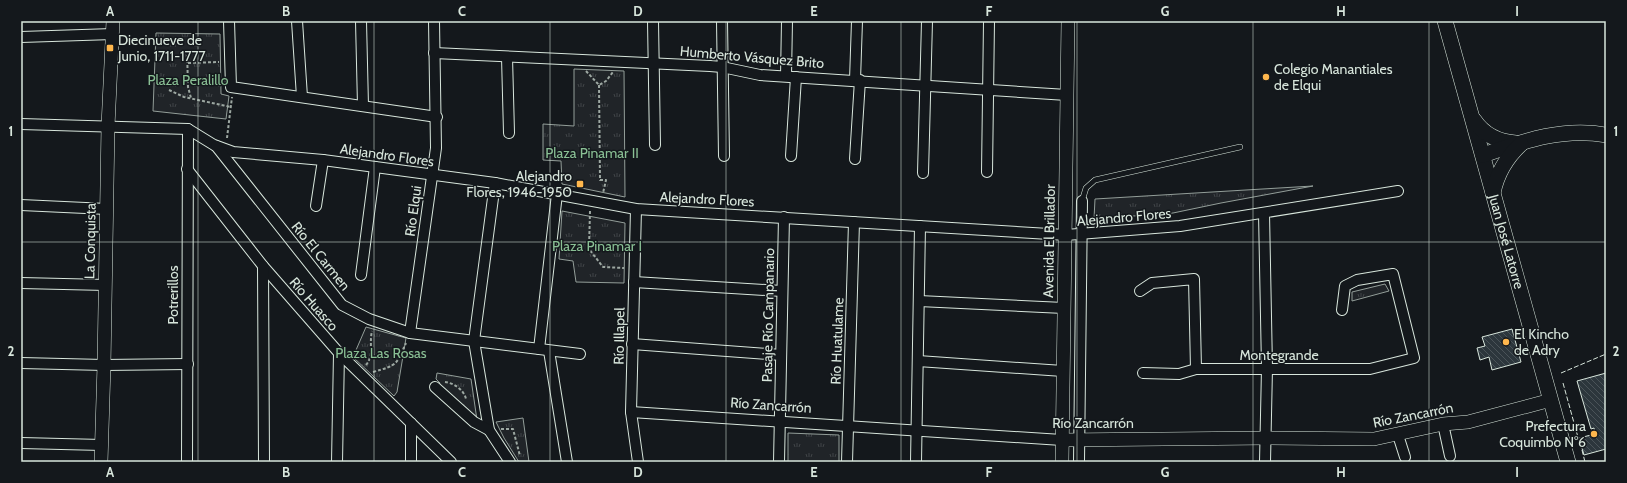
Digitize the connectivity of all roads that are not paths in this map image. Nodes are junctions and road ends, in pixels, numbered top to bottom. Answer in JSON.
{"nodes":[{"id":1,"x":113,"y":21,"type":"edge"},
{"id":2,"x":229,"y":21,"type":"edge"},
{"id":3,"x":297,"y":21,"type":"edge"},
{"id":4,"x":361,"y":21,"type":"edge"},
{"id":5,"x":434,"y":21,"type":"edge"},
{"id":6,"x":653,"y":21,"type":"edge"},
{"id":7,"x":722,"y":21,"type":"edge"},
{"id":8,"x":787,"y":21,"type":"edge"},
{"id":9,"x":857,"y":21,"type":"edge"},
{"id":10,"x":926,"y":21,"type":"edge"},
{"id":11,"x":989,"y":21,"type":"edge"},
{"id":12,"x":1068,"y":21,"type":"edge"},
{"id":13,"x":1445,"y":21,"type":"edge"},
{"id":14,"x":113,"y":34,"type":"junction"},
{"id":15,"x":21,"y":37,"type":"edge"},
{"id":16,"x":434,"y":53,"type":"junction"},
{"id":17,"x":507,"y":57,"type":"junction"},
{"id":18,"x":654,"y":63,"type":"junction"},
{"id":19,"x":722,"y":67,"type":"junction"},
{"id":20,"x":791,"y":76,"type":"junction"},
{"id":21,"x":858,"y":80,"type":"junction"},
{"id":22,"x":925,"y":85,"type":"junction"},
{"id":23,"x":988,"y":89,"type":"junction"},
{"id":24,"x":1067,"y":94,"type":"junction"},
{"id":25,"x":302,"y":97,"type":"junction"},
{"id":26,"x":363,"y":106,"type":"junction"},
{"id":27,"x":437,"y":117,"type":"junction"},
{"id":28,"x":1472,"y":117,"type":"junction"},
{"id":29,"x":21,"y":124,"type":"edge"},
{"id":30,"x":108,"y":126,"type":"junction"},
{"id":31,"x":188,"y":128,"type":"junction"},
{"id":32,"x":509,"y":132,"type":"dead end"},
{"id":33,"x":1606,"y":135,"type":"edge"},
{"id":34,"x":1523,"y":142,"type":"junction"},
{"id":35,"x":214,"y":145,"type":"junction"},
{"id":36,"x":655,"y":145,"type":"dead end"},
{"id":37,"x":1240,"y":146,"type":"dead end"},
{"id":38,"x":1483,"y":155,"type":"junction"},
{"id":39,"x":724,"y":156,"type":"dead end"},
{"id":40,"x":791,"y":156,"type":"dead end"},
{"id":41,"x":855,"y":159,"type":"dead end"},
{"id":42,"x":323,"y":160,"type":"junction"},
{"id":43,"x":187,"y":168,"type":"junction"},
{"id":44,"x":375,"y":168,"type":"junction"},
{"id":45,"x":987,"y":172,"type":"dead end"},
{"id":46,"x":923,"y":173,"type":"dead end"},
{"id":47,"x":432,"y":176,"type":"junction"},
{"id":48,"x":495,"y":183,"type":"junction"},
{"id":49,"x":1398,"y":191,"type":"dead end"},
{"id":50,"x":1494,"y":193,"type":"junction"},
{"id":51,"x":557,"y":194,"type":"junction"},
{"id":52,"x":1082,"y":201,"type":"joint"},
{"id":53,"x":21,"y":205,"type":"edge"},
{"id":54,"x":316,"y":206,"type":"dead end"},
{"id":55,"x":107,"y":209,"type":"junction"},
{"id":56,"x":636,"y":209,"type":"junction"},
{"id":57,"x":1264,"y":213,"type":"junction"},
{"id":58,"x":784,"y":218,"type":"junction"},
{"id":59,"x":854,"y":222,"type":"junction"},
{"id":60,"x":920,"y":226,"type":"junction"},
{"id":61,"x":1081,"y":234,"type":"junction"},
{"id":62,"x":1066,"y":236,"type":"junction"},
{"id":63,"x":263,"y":266,"type":"junction"},
{"id":64,"x":361,"y":275,"type":"dead end"},
{"id":65,"x":634,"y":282,"type":"junction"},
{"id":66,"x":21,"y":283,"type":"edge"},
{"id":67,"x":106,"y":285,"type":"junction"},
{"id":68,"x":782,"y":291,"type":"junction"},
{"id":69,"x":1140,"y":291,"type":"dead end"},
{"id":70,"x":919,"y":301,"type":"junction"},
{"id":71,"x":1064,"y":308,"type":"junction"},
{"id":72,"x":1342,"y":310,"type":"dead end"},
{"id":73,"x":410,"y":333,"type":"junction"},
{"id":74,"x":474,"y":341,"type":"junction"},
{"id":75,"x":632,"y":344,"type":"junction"},
{"id":76,"x":544,"y":350,"type":"junction"},
{"id":77,"x":338,"y":353,"type":"junction"},
{"id":78,"x":580,"y":354,"type":"dead end"},
{"id":79,"x":781,"y":355,"type":"junction"},
{"id":80,"x":918,"y":361,"type":"junction"},
{"id":81,"x":21,"y":363,"type":"edge"},
{"id":82,"x":188,"y":364,"type":"junction"},
{"id":83,"x":104,"y":365,"type":"junction"},
{"id":84,"x":1268,"y":368,"type":"junction"},
{"id":85,"x":1196,"y":369,"type":"junction"},
{"id":86,"x":1063,"y":371,"type":"junction"},
{"id":87,"x":1143,"y":373,"type":"dead end"},
{"id":88,"x":435,"y":386,"type":"dead end"},
{"id":89,"x":1551,"y":400,"type":"junction"},
{"id":90,"x":631,"y":412,"type":"junction"},
{"id":91,"x":780,"y":421,"type":"junction"},
{"id":92,"x":411,"y":423,"type":"junction"},
{"id":93,"x":1443,"y":424,"type":"junction"},
{"id":94,"x":848,"y":426,"type":"junction"},
{"id":95,"x":917,"y":431,"type":"junction"},
{"id":96,"x":490,"y":432,"type":"junction"},
{"id":97,"x":1398,"y":434,"type":"junction"},
{"id":98,"x":1266,"y":438,"type":"junction"},
{"id":99,"x":1062,"y":440,"type":"junction"},
{"id":100,"x":1078,"y":440,"type":"junction"},
{"id":101,"x":21,"y":443,"type":"edge"},
{"id":102,"x":102,"y":445,"type":"junction"},
{"id":103,"x":1404,"y":456,"type":"dead end"},
{"id":104,"x":1450,"y":456,"type":"dead end"},
{"id":105,"x":101,"y":462,"type":"edge"},
{"id":106,"x":187,"y":462,"type":"edge"},
{"id":107,"x":264,"y":462,"type":"edge"},
{"id":108,"x":337,"y":462,"type":"edge"},
{"id":109,"x":411,"y":462,"type":"edge"},
{"id":110,"x":452,"y":462,"type":"edge"},
{"id":111,"x":510,"y":462,"type":"edge"},
{"id":112,"x":567,"y":462,"type":"edge"},
{"id":113,"x":638,"y":462,"type":"edge"},
{"id":114,"x":779,"y":462,"type":"edge"},
{"id":115,"x":847,"y":462,"type":"edge"},
{"id":116,"x":916,"y":462,"type":"edge"},
{"id":117,"x":1062,"y":462,"type":"edge"},
{"id":118,"x":1079,"y":462,"type":"edge"},
{"id":119,"x":1265,"y":462,"type":"edge"},
{"id":120,"x":1568,"y":462,"type":"edge"}],
"edges":[{"from":1,"to":14,"type":"street","name":"La Conquista"},
{"from":2,"to":25,"type":"street"},
{"from":3,"to":25,"type":"street"},
{"from":4,"to":26,"type":"street"},
{"from":5,"to":16,"type":"street","name":"Río Elqui"},
{"from":6,"to":18,"type":"street"},
{"from":7,"to":19,"type":"street"},
{"from":8,"to":20,"type":"street"},
{"from":9,"to":21,"type":"street"},
{"from":10,"to":22,"type":"street"},
{"from":11,"to":23,"type":"street"},
{"from":12,"to":24,"type":"street","name":"Avenida El Brillador"},
{"from":13,"to":28,"type":"main road","name":"Juan José Latorre"},
{"from":14,"to":15,"type":"street"},
{"from":14,"to":30,"type":"street","name":"La Conquista"},
{"from":16,"to":17,"type":"street","name":"Humberto Vásquez Brito"},
{"from":16,"to":27,"type":"street","name":"Río Elqui"},
{"from":17,"to":18,"type":"street","name":"Humberto Vásquez Brito"},
{"from":17,"to":32,"type":"street"},
{"from":18,"to":19,"type":"street","name":"Humberto Vásquez Brito"},
{"from":18,"to":36,"type":"street"},
{"from":19,"to":20,"type":"street","name":"Humberto Vásquez Brito"},
{"from":19,"to":39,"type":"street"},
{"from":20,"to":21,"type":"street","name":"Humberto Vásquez Brito"},
{"from":20,"to":40,"type":"street"},
{"from":21,"to":22,"type":"street","name":"Humberto Vásquez Brito"},
{"from":21,"to":41,"type":"street"},
{"from":22,"to":23,"type":"street","name":"Humberto Vásquez Brito"},
{"from":22,"to":46,"type":"street"},
{"from":23,"to":24,"type":"street","name":"Humberto Vásquez Brito"},
{"from":23,"to":45,"type":"street"},
{"from":24,"to":62,"type":"street","name":"Avenida El Brillador"},
{"from":25,"to":26,"type":"street"},
{"from":26,"to":27,"type":"street"},
{"from":27,"to":47,"type":"street","name":"Río Elqui"},
{"from":28,"to":34,"type":"main road"},
{"from":28,"to":38,"type":"main road","name":"Juan José Latorre"},
{"from":29,"to":30,"type":"street"},
{"from":30,"to":31,"type":"street"},
{"from":30,"to":55,"type":"street","name":"La Conquista"},
{"from":31,"to":35,"type":"street","name":"Alejandro Flores"},
{"from":31,"to":43,"type":"street","name":"Potrerillos"},
{"from":33,"to":34,"type":"main road"},
{"from":34,"to":38,"type":"main road"},
{"from":34,"to":50,"type":"main road"},
{"from":35,"to":42,"type":"street","name":"Alejandro Flores"},
{"from":35,"to":73,"type":"street","name":"Río El Carmen"},
{"from":37,"to":52,"type":"lane"},
{"from":38,"to":50,"type":"main road","name":"Juan José Latorre"},
{"from":42,"to":44,"type":"street","name":"Alejandro Flores"},
{"from":42,"to":54,"type":"street"},
{"from":43,"to":63,"type":"street","name":"Río Huasco"},
{"from":43,"to":82,"type":"street","name":"Potrerillos"},
{"from":44,"to":47,"type":"street","name":"Alejandro Flores"},
{"from":44,"to":64,"type":"street"},
{"from":47,"to":48,"type":"street","name":"Alejandro Flores"},
{"from":47,"to":73,"type":"street","name":"Río Elqui"},
{"from":48,"to":51,"type":"street","name":"Alejandro Flores"},
{"from":48,"to":74,"type":"street"},
{"from":49,"to":57,"type":"street","name":"Alejandro Flores"},
{"from":50,"to":89,"type":"main road","name":"Juan José Latorre"},
{"from":51,"to":56,"type":"street","name":"Alejandro Flores"},
{"from":51,"to":76,"type":"street"},
{"from":52,"to":61,"type":"street"},
{"from":53,"to":55,"type":"street"},
{"from":55,"to":67,"type":"street","name":"La Conquista"},
{"from":56,"to":58,"type":"street","name":"Alejandro Flores"},
{"from":56,"to":65,"type":"street","name":"Río Illapel"},
{"from":57,"to":61,"type":"street","name":"Alejandro Flores"},
{"from":57,"to":84,"type":"street"},
{"from":58,"to":59,"type":"street","name":"Alejandro Flores"},
{"from":58,"to":68,"type":"street","name":"Pasaje Río Campanario"},
{"from":59,"to":60,"type":"street","name":"Alejandro Flores"},
{"from":59,"to":94,"type":"street","name":"Río Huatulame"},
{"from":60,"to":62,"type":"street","name":"Alejandro Flores"},
{"from":60,"to":70,"type":"street"},
{"from":61,"to":62,"type":"street","name":"Alejandro Flores"},
{"from":61,"to":100,"type":"street"},
{"from":62,"to":71,"type":"street","name":"Avenida El Brillador"},
{"from":63,"to":77,"type":"street","name":"Río Huasco"},
{"from":63,"to":107,"type":"street"},
{"from":65,"to":68,"type":"street"},
{"from":65,"to":75,"type":"street","name":"Río Illapel"},
{"from":66,"to":67,"type":"street"},
{"from":67,"to":83,"type":"street","name":"La Conquista"},
{"from":68,"to":79,"type":"street","name":"Pasaje Río Campanario"},
{"from":69,"to":85,"type":"street"},
{"from":70,"to":71,"type":"street"},
{"from":70,"to":80,"type":"street"},
{"from":71,"to":86,"type":"street","name":"Avenida El Brillador"},
{"from":72,"to":84,"type":"street","name":"Montegrande"},
{"from":73,"to":74,"type":"street","name":"Río El Carmen"},
{"from":74,"to":76,"type":"street","name":"Río El Carmen"},
{"from":74,"to":96,"type":"street"},
{"from":75,"to":79,"type":"street"},
{"from":75,"to":90,"type":"street","name":"Río Illapel"},
{"from":76,"to":78,"type":"street","name":"Río El Carmen"},
{"from":76,"to":112,"type":"street"},
{"from":77,"to":92,"type":"street","name":"Río Huasco"},
{"from":77,"to":108,"type":"street"},
{"from":79,"to":91,"type":"street","name":"Pasaje Río Campanario"},
{"from":80,"to":86,"type":"street"},
{"from":80,"to":95,"type":"street"},
{"from":81,"to":83,"type":"street"},
{"from":82,"to":83,"type":"street"},
{"from":82,"to":106,"type":"street","name":"Potrerillos"},
{"from":83,"to":102,"type":"street","name":"La Conquista"},
{"from":84,"to":85,"type":"street","name":"Montegrande"},
{"from":84,"to":98,"type":"street"},
{"from":85,"to":87,"type":"street","name":"Montegrande"},
{"from":86,"to":99,"type":"street","name":"Avenida El Brillador"},
{"from":88,"to":96,"type":"street"},
{"from":89,"to":93,"type":"street","name":"Río Zancarrón"},
{"from":89,"to":120,"type":"main road","name":"Juan José Latorre"},
{"from":90,"to":91,"type":"street","name":"Río Zancarrón"},
{"from":90,"to":113,"type":"street","name":"Río Illapel"},
{"from":91,"to":94,"type":"street","name":"Río Zancarrón"},
{"from":91,"to":114,"type":"street","name":"Pasaje Río Campanario"},
{"from":92,"to":109,"type":"street"},
{"from":92,"to":110,"type":"street","name":"Río Huasco"},
{"from":93,"to":97,"type":"street","name":"Río Zancarrón"},
{"from":93,"to":104,"type":"street"},
{"from":94,"to":95,"type":"street","name":"Río Zancarrón"},
{"from":94,"to":115,"type":"street","name":"Río Huatulame"},
{"from":95,"to":99,"type":"street","name":"Río Zancarrón"},
{"from":95,"to":116,"type":"street"},
{"from":96,"to":111,"type":"street"},
{"from":97,"to":98,"type":"street","name":"Río Zancarrón"},
{"from":97,"to":103,"type":"street"},
{"from":98,"to":100,"type":"street","name":"Río Zancarrón"},
{"from":98,"to":119,"type":"street"},
{"from":99,"to":100,"type":"street","name":"Río Zancarrón"},
{"from":99,"to":117,"type":"street","name":"Avenida El Brillador"},
{"from":100,"to":118,"type":"street"},
{"from":101,"to":102,"type":"street"},
{"from":102,"to":105,"type":"street","name":"La Conquista"}]}
